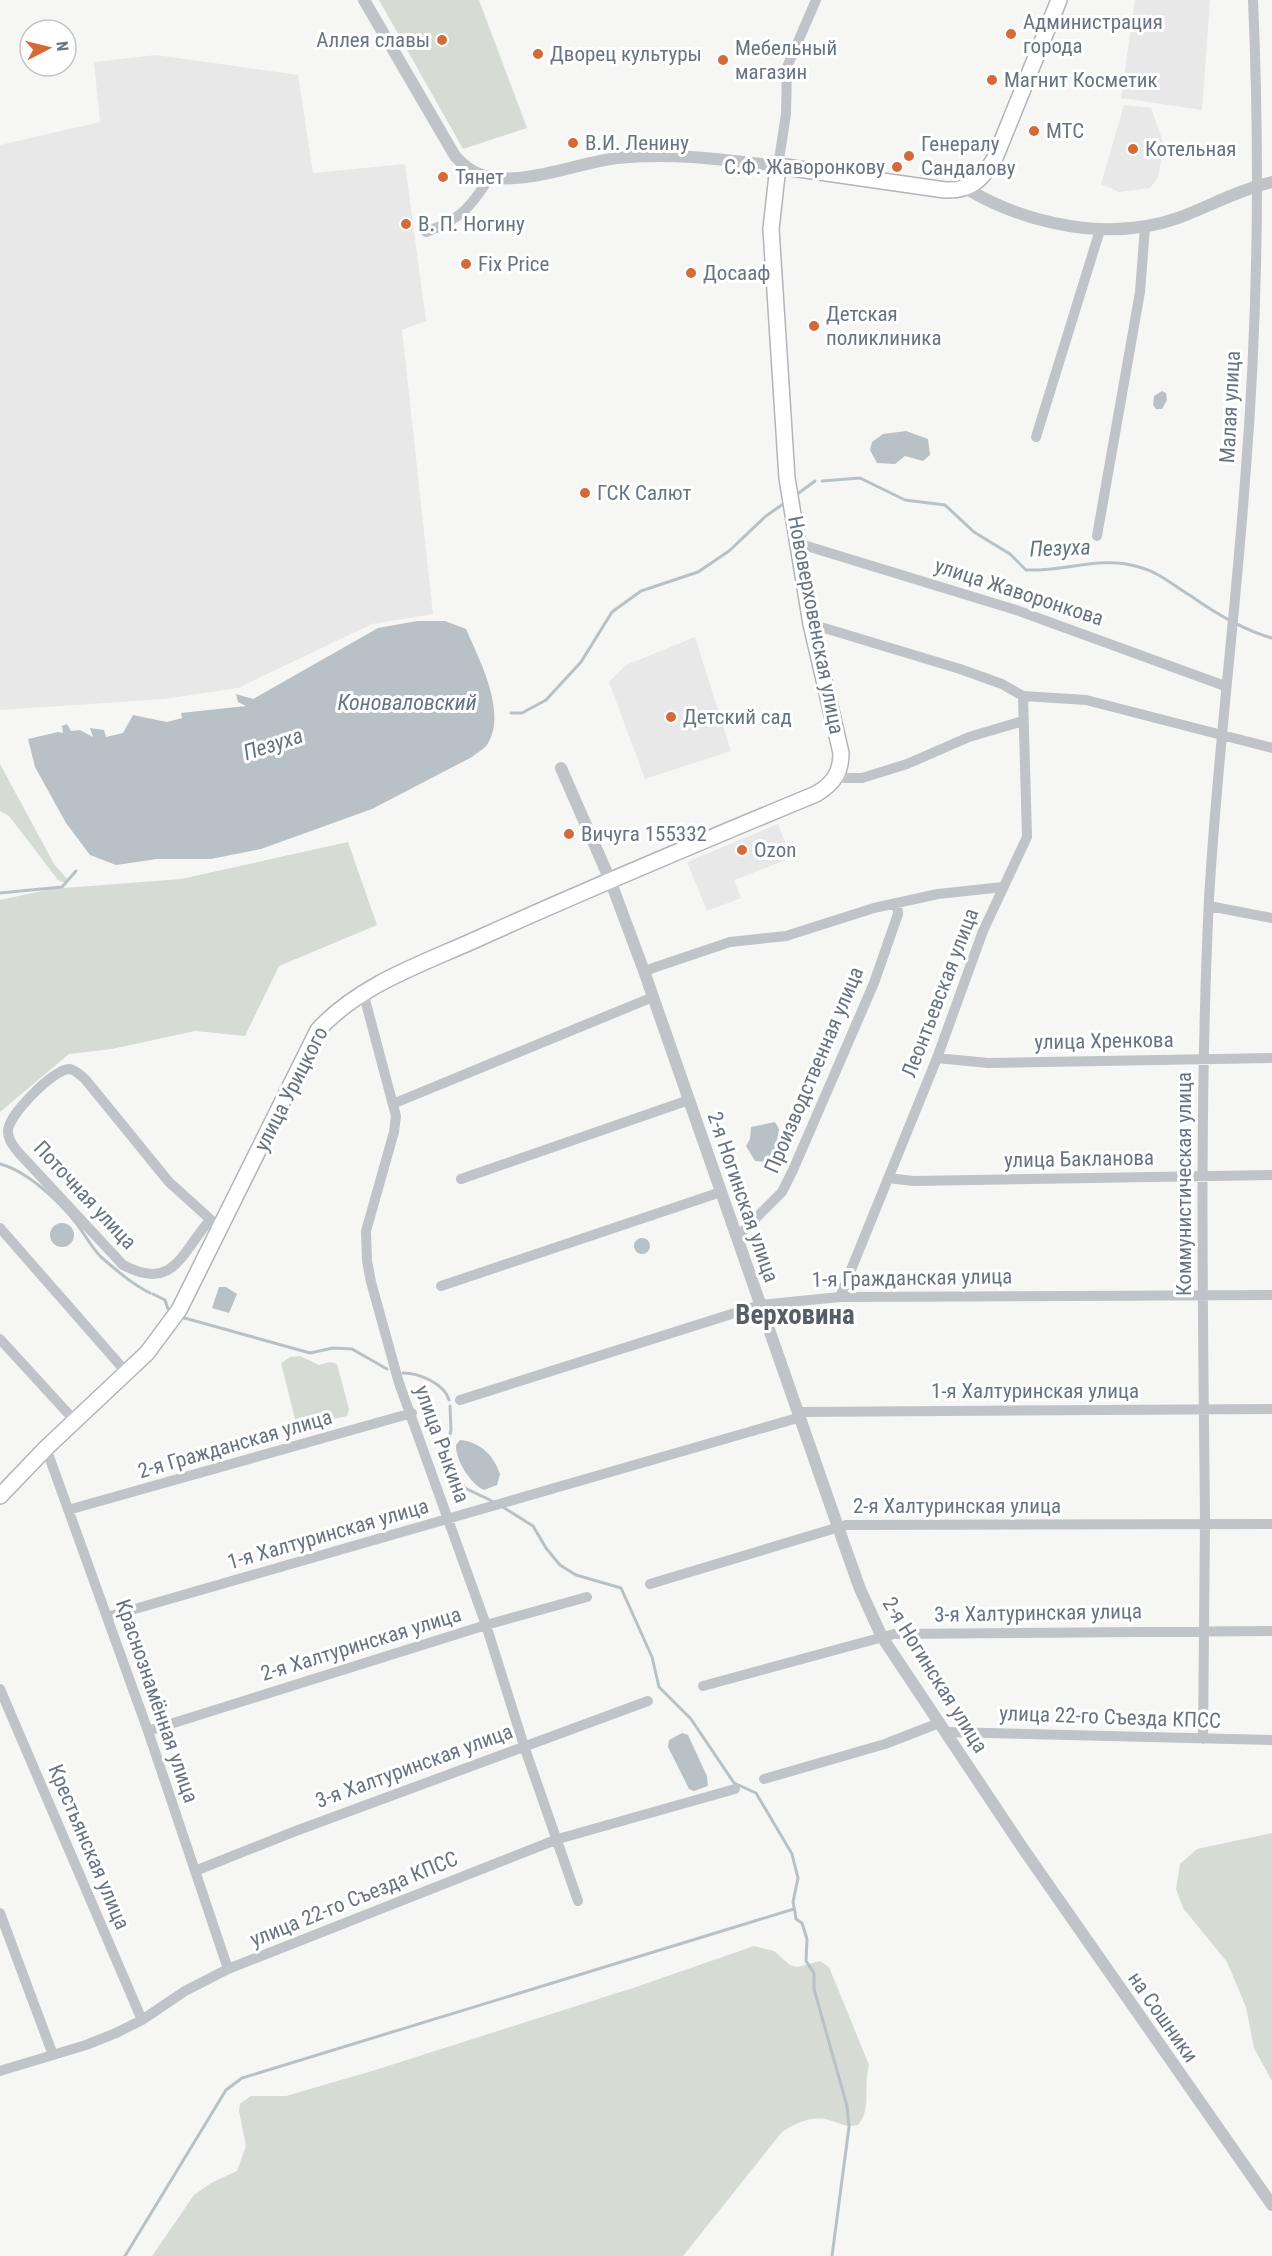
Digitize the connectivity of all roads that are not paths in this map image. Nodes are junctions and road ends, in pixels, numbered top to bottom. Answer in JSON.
{"nodes":[{"id":1,"x":364,"y":0,"type":"edge"},
{"id":2,"x":816,"y":0,"type":"edge"},
{"id":3,"x":1059,"y":0,"type":"edge"},
{"id":4,"x":1253,"y":0,"type":"edge"},
{"id":5,"x":778,"y":166,"type":"junction"},
{"id":6,"x":490,"y":177,"type":"junction"},
{"id":7,"x":1272,"y":182,"type":"edge"},
{"id":8,"x":1259,"y":185,"type":"junction"},
{"id":9,"x":967,"y":189,"type":"junction"},
{"id":10,"x":1145,"y":227,"type":"junction"},
{"id":11,"x":1100,"y":230,"type":"junction"},
{"id":12,"x":426,"y":232,"type":"dead end"},
{"id":13,"x":1036,"y":437,"type":"dead end"},
{"id":14,"x":1097,"y":536,"type":"dead end"},
{"id":15,"x":797,"y":543,"type":"junction"},
{"id":16,"x":811,"y":624,"type":"junction"},
{"id":17,"x":1232,"y":630,"type":"joint"},
{"id":18,"x":1226,"y":686,"type":"junction"},
{"id":19,"x":1023,"y":696,"type":"junction"},
{"id":20,"x":1023,"y":721,"type":"junction"},
{"id":21,"x":1221,"y":734,"type":"junction"},
{"id":22,"x":1272,"y":748,"type":"edge"},
{"id":23,"x":561,"y":768,"type":"dead end"},
{"id":24,"x":838,"y":772,"type":"junction"},
{"id":25,"x":610,"y":880,"type":"junction"},
{"id":26,"x":1003,"y":887,"type":"junction"},
{"id":27,"x":897,"y":903,"type":"junction"},
{"id":28,"x":1209,"y":906,"type":"junction"},
{"id":29,"x":1272,"y":918,"type":"edge"},
{"id":30,"x":644,"y":971,"type":"junction"},
{"id":31,"x":363,"y":992,"type":"junction"},
{"id":32,"x":653,"y":997,"type":"junction"},
{"id":33,"x":937,"y":1058,"type":"junction"},
{"id":34,"x":1203,"y":1058,"type":"junction"},
{"id":35,"x":1272,"y":1058,"type":"edge"},
{"id":36,"x":689,"y":1100,"type":"junction"},
{"id":37,"x":394,"y":1103,"type":"junction"},
{"id":38,"x":1272,"y":1175,"type":"edge"},
{"id":39,"x":1201,"y":1176,"type":"junction"},
{"id":40,"x":888,"y":1178,"type":"junction"},
{"id":41,"x":461,"y":1179,"type":"dead end"},
{"id":42,"x":721,"y":1192,"type":"junction"},
{"id":43,"x":215,"y":1224,"type":"junction"},
{"id":44,"x":0,"y":1228,"type":"edge"},
{"id":45,"x":737,"y":1237,"type":"junction"},
{"id":46,"x":441,"y":1286,"type":"dead end"},
{"id":47,"x":1203,"y":1294,"type":"junction"},
{"id":48,"x":1272,"y":1294,"type":"edge"},
{"id":49,"x":840,"y":1297,"type":"junction"},
{"id":50,"x":760,"y":1305,"type":"junction"},
{"id":51,"x":0,"y":1339,"type":"edge"},
{"id":52,"x":127,"y":1373,"type":"junction"},
{"id":53,"x":460,"y":1401,"type":"dead end"},
{"id":54,"x":1203,"y":1410,"type":"junction"},
{"id":55,"x":1272,"y":1410,"type":"edge"},
{"id":56,"x":412,"y":1413,"type":"junction"},
{"id":57,"x":800,"y":1414,"type":"junction"},
{"id":58,"x":75,"y":1421,"type":"junction"},
{"id":59,"x":46,"y":1448,"type":"junction"},
{"id":60,"x":3,"y":1488,"type":"edge"},
{"id":61,"x":68,"y":1510,"type":"junction"},
{"id":62,"x":450,"y":1520,"type":"junction"},
{"id":63,"x":1205,"y":1524,"type":"junction"},
{"id":64,"x":1272,"y":1524,"type":"edge"},
{"id":65,"x":838,"y":1527,"type":"junction"},
{"id":66,"x":650,"y":1584,"type":"dead end"},
{"id":67,"x":587,"y":1597,"type":"dead end"},
{"id":68,"x":107,"y":1617,"type":"junction"},
{"id":69,"x":486,"y":1625,"type":"junction"},
{"id":70,"x":1203,"y":1630,"type":"junction"},
{"id":71,"x":1272,"y":1631,"type":"edge"},
{"id":72,"x":882,"y":1637,"type":"junction"},
{"id":73,"x":703,"y":1686,"type":"dead end"},
{"id":74,"x":0,"y":1689,"type":"edge"},
{"id":75,"x":648,"y":1701,"type":"dead end"},
{"id":76,"x":943,"y":1728,"type":"junction"},
{"id":77,"x":148,"y":1731,"type":"junction"},
{"id":78,"x":1203,"y":1739,"type":"junction"},
{"id":79,"x":1272,"y":1740,"type":"edge"},
{"id":80,"x":524,"y":1746,"type":"junction"},
{"id":81,"x":764,"y":1779,"type":"dead end"},
{"id":82,"x":735,"y":1790,"type":"dead end"},
{"id":83,"x":558,"y":1839,"type":"junction"},
{"id":84,"x":1024,"y":1850,"type":"joint"},
{"id":85,"x":195,"y":1871,"type":"junction"},
{"id":86,"x":578,"y":1900,"type":"dead end"},
{"id":87,"x":0,"y":1913,"type":"edge"},
{"id":88,"x":228,"y":1970,"type":"junction"},
{"id":89,"x":142,"y":2020,"type":"junction"},
{"id":90,"x":53,"y":2055,"type":"junction"},
{"id":91,"x":0,"y":2071,"type":"edge"},
{"id":92,"x":1272,"y":2205,"type":"edge"}],
"edges":[{"from":1,"to":6,"type":"street"},
{"from":2,"to":5,"type":"street"},
{"from":3,"to":9,"type":"main road"},
{"from":4,"to":8,"type":"street","name":"Малая улица"},
{"from":5,"to":6,"type":"street"},
{"from":5,"to":9,"type":"main road"},
{"from":5,"to":15,"type":"main road","name":"Нововерховенская улица"},
{"from":6,"to":12,"type":"street"},
{"from":7,"to":8,"type":"street"},
{"from":8,"to":10,"type":"street"},
{"from":8,"to":17,"type":"street","name":"Малая улица"},
{"from":9,"to":11,"type":"street"},
{"from":10,"to":11,"type":"street"},
{"from":10,"to":14,"type":"street"},
{"from":11,"to":13,"type":"street"},
{"from":15,"to":16,"type":"main road","name":"Нововерховенская улица"},
{"from":15,"to":18,"type":"street","name":"улица Жаворонкова"},
{"from":16,"to":19,"type":"street"},
{"from":16,"to":24,"type":"main road","name":"Нововерховенская улица"},
{"from":17,"to":18,"type":"street","name":"Коммунистическая улица"},
{"from":18,"to":21,"type":"street","name":"Коммунистическая улица"},
{"from":19,"to":20,"type":"street","name":"Леонтьевская улица"},
{"from":19,"to":21,"type":"street"},
{"from":20,"to":24,"type":"street"},
{"from":20,"to":26,"type":"street","name":"Леонтьевская улица"},
{"from":21,"to":22,"type":"street"},
{"from":21,"to":28,"type":"street","name":"Коммунистическая улица"},
{"from":23,"to":25,"type":"street","name":"2-я Ногинская улица"},
{"from":24,"to":25,"type":"main road","name":"улица Урицкого"},
{"from":25,"to":30,"type":"street","name":"2-я Ногинская улица"},
{"from":25,"to":31,"type":"main road","name":"улица Урицкого"},
{"from":26,"to":27,"type":"street"},
{"from":26,"to":33,"type":"street","name":"Леонтьевская улица"},
{"from":27,"to":30,"type":"street"},
{"from":27,"to":45,"type":"street","name":"Производственная улица"},
{"from":28,"to":29,"type":"street"},
{"from":28,"to":34,"type":"street","name":"Коммунистическая улица"},
{"from":30,"to":32,"type":"street","name":"2-я Ногинская улица"},
{"from":31,"to":37,"type":"street","name":"улица Рыкина"},
{"from":31,"to":43,"type":"main road","name":"улица Урицкого"},
{"from":32,"to":36,"type":"street","name":"2-я Ногинская улица"},
{"from":32,"to":37,"type":"street"},
{"from":33,"to":34,"type":"street","name":"улица Хренкова"},
{"from":33,"to":40,"type":"street","name":"Леонтьевская улица"},
{"from":34,"to":35,"type":"street","name":"улица Хренкова"},
{"from":34,"to":39,"type":"street","name":"Коммунистическая улица"},
{"from":36,"to":41,"type":"street"},
{"from":36,"to":42,"type":"street","name":"2-я Ногинская улица"},
{"from":37,"to":56,"type":"street","name":"улица Рыкина"},
{"from":38,"to":39,"type":"street","name":"улица Бакланова"},
{"from":39,"to":40,"type":"street","name":"улица Бакланова"},
{"from":39,"to":47,"type":"street","name":"Коммунистическая улица"},
{"from":40,"to":49,"type":"street","name":"Леонтьевская улица"},
{"from":42,"to":45,"type":"street","name":"2-я Ногинская улица"},
{"from":42,"to":46,"type":"street"},
{"from":43,"to":43,"type":"street","name":"Поточная улица"},
{"from":43,"to":52,"type":"main road","name":"улица Урицкого"},
{"from":44,"to":52,"type":"street"},
{"from":45,"to":50,"type":"street","name":"2-я Ногинская улица"},
{"from":47,"to":48,"type":"street","name":"1-я Гражданская улица"},
{"from":47,"to":49,"type":"street","name":"1-я Гражданская улица"},
{"from":47,"to":54,"type":"street","name":"Коммунистическая улица"},
{"from":49,"to":50,"type":"street","name":"1-я Гражданская улица"},
{"from":50,"to":53,"type":"street","name":"1-я Гражданская улица"},
{"from":50,"to":57,"type":"street","name":"2-я Ногинская улица"},
{"from":51,"to":58,"type":"street"},
{"from":52,"to":58,"type":"main road","name":"улица Урицкого"},
{"from":54,"to":55,"type":"street","name":"1-я Халтуринская улица"},
{"from":54,"to":57,"type":"street","name":"1-я Халтуринская улица"},
{"from":54,"to":63,"type":"street","name":"Коммунистическая улица"},
{"from":56,"to":61,"type":"street","name":"2-я Гражданская улица"},
{"from":56,"to":62,"type":"street","name":"улица Рыкина"},
{"from":57,"to":62,"type":"street","name":"1-я Халтуринская улица"},
{"from":57,"to":65,"type":"street","name":"2-я Ногинская улица"},
{"from":58,"to":59,"type":"main road","name":"улица Урицкого"},
{"from":59,"to":60,"type":"main road","name":"улица Урицкого"},
{"from":59,"to":61,"type":"street","name":"Краснознамённая улица"},
{"from":61,"to":68,"type":"street","name":"Краснознамённая улица"},
{"from":62,"to":68,"type":"street","name":"1-я Халтуринская улица"},
{"from":62,"to":69,"type":"street","name":"улица Рыкина"},
{"from":63,"to":64,"type":"street","name":"2-я Халтуринская улица"},
{"from":63,"to":65,"type":"street","name":"2-я Халтуринская улица"},
{"from":63,"to":70,"type":"street","name":"Коммунистическая улица"},
{"from":65,"to":66,"type":"street","name":"2-я Халтуринская улица"},
{"from":65,"to":72,"type":"street","name":"2-я Ногинская улица"},
{"from":67,"to":69,"type":"street","name":"2-я Халтуринская улица"},
{"from":68,"to":77,"type":"street","name":"Краснознамённая улица"},
{"from":69,"to":77,"type":"street","name":"2-я Халтуринская улица"},
{"from":69,"to":80,"type":"street","name":"улица Рыкина"},
{"from":70,"to":71,"type":"street","name":"3-я Халтуринская улица"},
{"from":70,"to":72,"type":"street","name":"3-я Халтуринская улица"},
{"from":70,"to":78,"type":"street","name":"Коммунистическая улица"},
{"from":72,"to":73,"type":"street","name":"3-я Халтуринская улица"},
{"from":72,"to":76,"type":"street","name":"2-я Ногинская улица"},
{"from":74,"to":89,"type":"street","name":"Крестьянская улица"},
{"from":75,"to":80,"type":"street","name":"3-я Халтуринская улица"},
{"from":76,"to":78,"type":"street","name":"улица 22-го Съезда КПСС"},
{"from":76,"to":81,"type":"street","name":"улица 22-го Съезда КПСС"},
{"from":76,"to":84,"type":"street","name":"2-я Ногинская улица"},
{"from":77,"to":85,"type":"street","name":"Краснознамённая улица"},
{"from":78,"to":79,"type":"street","name":"улица 22-го Съезда КПСС"},
{"from":80,"to":83,"type":"street","name":"улица Рыкина"},
{"from":80,"to":85,"type":"street","name":"3-я Халтуринская улица"},
{"from":82,"to":83,"type":"street","name":"улица 22-го Съезда КПСС"},
{"from":83,"to":86,"type":"street","name":"улица Рыкина"},
{"from":83,"to":88,"type":"street","name":"улица 22-го Съезда КПСС"},
{"from":84,"to":92,"type":"street","name":"на Сошники"},
{"from":85,"to":88,"type":"street","name":"Краснознамённая улица"},
{"from":87,"to":90,"type":"street"},
{"from":88,"to":89,"type":"street","name":"улица 22-го Съезда КПСС"},
{"from":89,"to":90,"type":"street","name":"улица 22-го Съезда КПСС"},
{"from":90,"to":91,"type":"street","name":"улица 22-го Съезда КПСС"}]}
